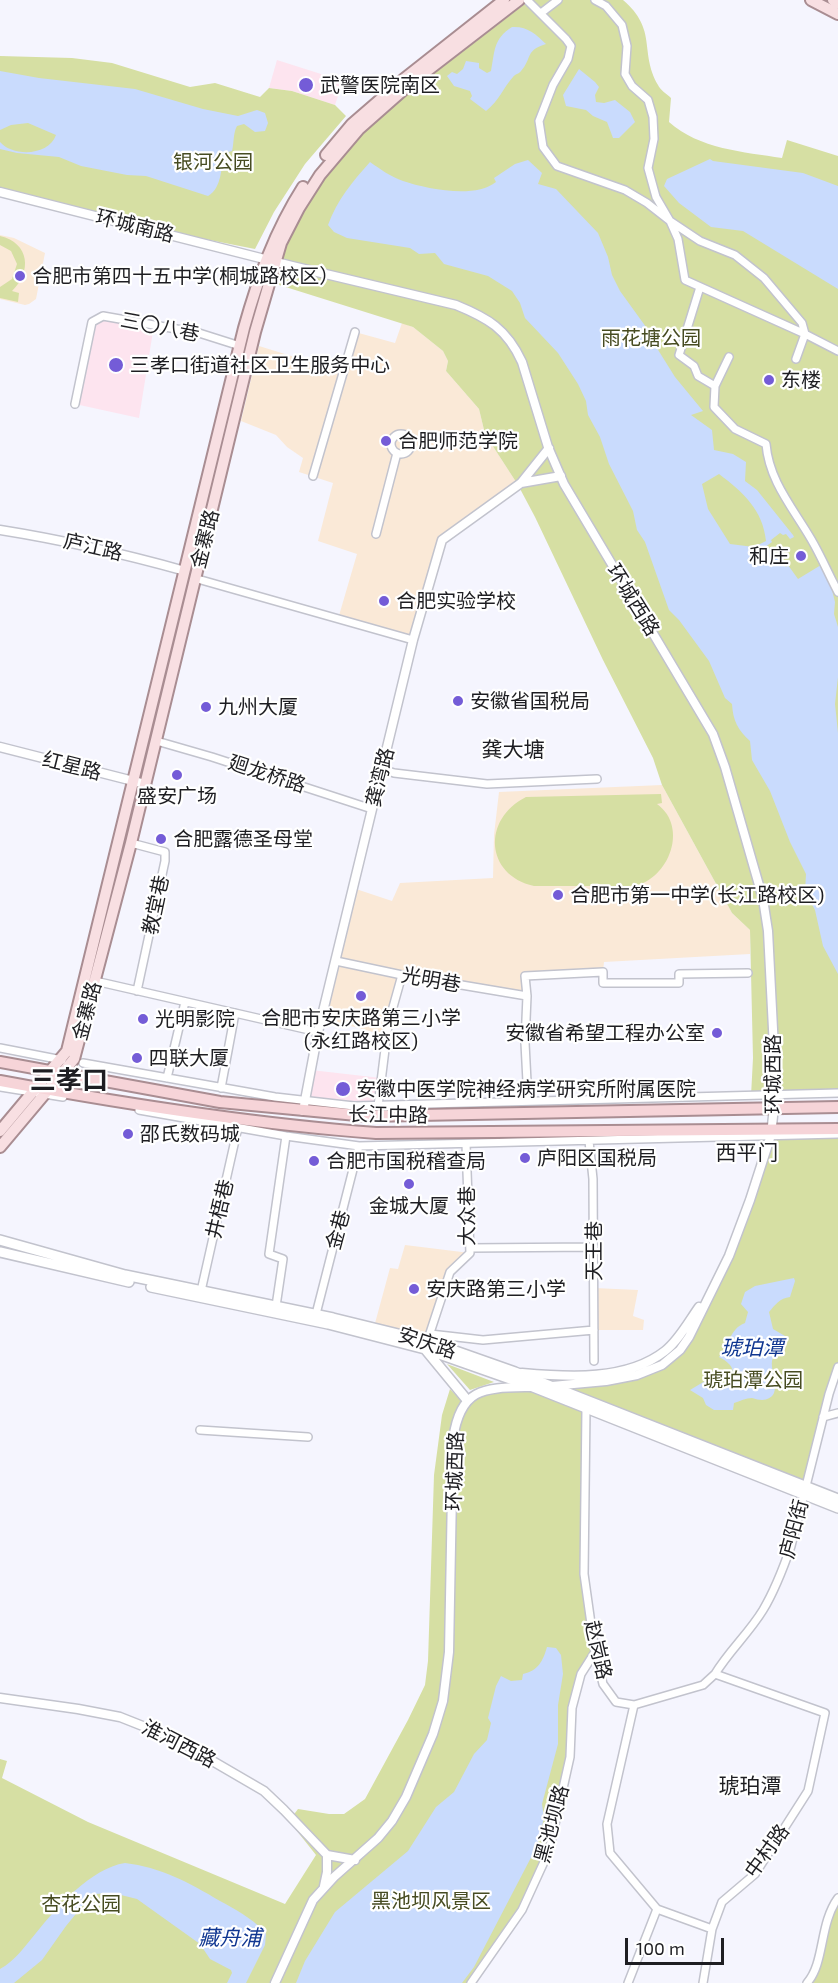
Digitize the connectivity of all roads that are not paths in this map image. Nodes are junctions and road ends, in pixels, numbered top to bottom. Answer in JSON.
{"nodes":[{"id":1,"x":504,"y":0,"type":"edge"},
{"id":2,"x":519,"y":0,"type":"edge"},
{"id":3,"x":528,"y":0,"type":"edge"},
{"id":4,"x":558,"y":0,"type":"edge"},
{"id":5,"x":595,"y":0,"type":"edge"},
{"id":6,"x":811,"y":0,"type":"edge"},
{"id":7,"x":833,"y":0,"type":"edge"},
{"id":8,"x":838,"y":3,"type":"edge"},
{"id":9,"x":541,"y":13,"type":"junction"},
{"id":10,"x":838,"y":14,"type":"edge"},
{"id":11,"x":0,"y":192,"type":"edge"},
{"id":12,"x":670,"y":221,"type":"junction"},
{"id":13,"x":270,"y":260,"type":"junction"},
{"id":14,"x":700,"y":287,"type":"junction"},
{"id":15,"x":355,"y":332,"type":"dead end"},
{"id":16,"x":805,"y":334,"type":"junction"},
{"id":17,"x":240,"y":346,"type":"junction"},
{"id":18,"x":838,"y":351,"type":"edge"},
{"id":19,"x":729,"y":357,"type":"dead end"},
{"id":20,"x":796,"y":359,"type":"dead end"},
{"id":21,"x":715,"y":386,"type":"junction"},
{"id":22,"x":75,"y":404,"type":"dead end"},
{"id":23,"x":549,"y":448,"type":"junction"},
{"id":24,"x":397,"y":453,"type":"dead end"},
{"id":25,"x":313,"y":476,"type":"dead end"},
{"id":26,"x":561,"y":476,"type":"junction"},
{"id":27,"x":521,"y":483,"type":"junction"},
{"id":28,"x":0,"y":530,"type":"edge"},
{"id":29,"x":376,"y":534,"type":"dead end"},
{"id":30,"x":185,"y":571,"type":"junction"},
{"id":31,"x":201,"y":580,"type":"dead end"},
{"id":32,"x":838,"y":592,"type":"edge"},
{"id":33,"x":413,"y":640,"type":"junction"},
{"id":34,"x":160,"y":742,"type":"dead end"},
{"id":35,"x":0,"y":747,"type":"edge"},
{"id":36,"x":382,"y":769,"type":"junction"},
{"id":37,"x":597,"y":779,"type":"dead end"},
{"id":38,"x":140,"y":783,"type":"junction"},
{"id":39,"x":372,"y":809,"type":"junction"},
{"id":40,"x":131,"y":843,"type":"junction"},
{"id":41,"x":336,"y":961,"type":"junction"},
{"id":42,"x":748,"y":973,"type":"dead end"},
{"id":43,"x":402,"y":975,"type":"junction"},
{"id":44,"x":95,"y":981,"type":"junction"},
{"id":45,"x":137,"y":991,"type":"junction"},
{"id":46,"x":527,"y":996,"type":"junction"},
{"id":47,"x":186,"y":1002,"type":"junction"},
{"id":48,"x":236,"y":1013,"type":"junction"},
{"id":49,"x":318,"y":1032,"type":"junction"},
{"id":50,"x":0,"y":1048,"type":"edge"},
{"id":51,"x":64,"y":1060,"type":"junction"},
{"id":52,"x":0,"y":1062,"type":"edge"},
{"id":53,"x":83,"y":1063,"type":"dead end"},
{"id":54,"x":51,"y":1071,"type":"junction"},
{"id":55,"x":63,"y":1073,"type":"junction"},
{"id":56,"x":167,"y":1078,"type":"junction"},
{"id":57,"x":0,"y":1081,"type":"edge"},
{"id":58,"x":0,"y":1087,"type":"edge"},
{"id":59,"x":221,"y":1088,"type":"junction"},
{"id":60,"x":40,"y":1091,"type":"junction"},
{"id":61,"x":838,"y":1093,"type":"edge"},
{"id":62,"x":776,"y":1095,"type":"junction"},
{"id":63,"x":528,"y":1101,"type":"junction"},
{"id":64,"x":304,"y":1106,"type":"junction"},
{"id":65,"x":378,"y":1106,"type":"junction"},
{"id":66,"x":838,"y":1107,"type":"edge"},
{"id":67,"x":777,"y":1109,"type":"junction"},
{"id":68,"x":238,"y":1127,"type":"junction"},
{"id":69,"x":838,"y":1129,"type":"edge"},
{"id":70,"x":0,"y":1131,"type":"edge"},
{"id":71,"x":773,"y":1132,"type":"junction"},
{"id":72,"x":838,"y":1134,"type":"edge"},
{"id":73,"x":286,"y":1136,"type":"junction"},
{"id":74,"x":590,"y":1141,"type":"junction"},
{"id":75,"x":466,"y":1144,"type":"junction"},
{"id":76,"x":359,"y":1146,"type":"junction"},
{"id":77,"x":0,"y":1147,"type":"edge"},
{"id":78,"x":0,"y":1240,"type":"edge"},
{"id":79,"x":594,"y":1247,"type":"junction"},
{"id":80,"x":471,"y":1248,"type":"junction"},
{"id":81,"x":0,"y":1252,"type":"edge"},
{"id":82,"x":712,"y":1290,"type":"junction"},
{"id":83,"x":201,"y":1292,"type":"junction"},
{"id":84,"x":276,"y":1306,"type":"junction"},
{"id":85,"x":316,"y":1314,"type":"junction"},
{"id":86,"x":594,"y":1330,"type":"junction"},
{"id":87,"x":427,"y":1341,"type":"junction"},
{"id":88,"x":594,"y":1361,"type":"dead end"},
{"id":89,"x":838,"y":1367,"type":"edge"},
{"id":90,"x":515,"y":1372,"type":"junction"},
{"id":91,"x":550,"y":1386,"type":"junction"},
{"id":92,"x":533,"y":1387,"type":"junction"},
{"id":93,"x":467,"y":1400,"type":"junction"},
{"id":94,"x":586,"y":1409,"type":"junction"},
{"id":95,"x":838,"y":1413,"type":"edge"},
{"id":96,"x":823,"y":1417,"type":"junction"},
{"id":97,"x":200,"y":1430,"type":"dead end"},
{"id":98,"x":308,"y":1437,"type":"dead end"},
{"id":99,"x":805,"y":1490,"type":"junction"},
{"id":100,"x":838,"y":1499,"type":"edge"},
{"id":101,"x":838,"y":1509,"type":"edge"},
{"id":102,"x":595,"y":1652,"type":"junction"},
{"id":103,"x":716,"y":1674,"type":"junction"},
{"id":104,"x":0,"y":1698,"type":"edge"},
{"id":105,"x":634,"y":1705,"type":"junction"},
{"id":106,"x":327,"y":1855,"type":"junction"},
{"id":107,"x":355,"y":1860,"type":"junction"},
{"id":108,"x":324,"y":1886,"type":"junction"},
{"id":109,"x":838,"y":1898,"type":"edge"},
{"id":110,"x":657,"y":1909,"type":"junction"},
{"id":111,"x":712,"y":1929,"type":"junction"},
{"id":112,"x":275,"y":1983,"type":"edge"},
{"id":113,"x":471,"y":1983,"type":"edge"},
{"id":114,"x":628,"y":1983,"type":"edge"},
{"id":115,"x":703,"y":1983,"type":"edge"},
{"id":116,"x":807,"y":1983,"type":"edge"}],
"edges":[{"from":1,"to":13,"type":"main road","name":"金寨路"},
{"from":2,"to":13,"type":"main road","name":"金寨路"},
{"from":3,"to":9,"type":"street"},
{"from":4,"to":9,"type":"street"},
{"from":5,"to":12,"type":"street"},
{"from":6,"to":10,"type":"main road"},
{"from":7,"to":8,"type":"main road"},
{"from":9,"to":12,"type":"street"},
{"from":11,"to":13,"type":"street","name":"环城南路"},
{"from":12,"to":14,"type":"street"},
{"from":12,"to":16,"type":"street"},
{"from":13,"to":17,"type":"main road","name":"金寨路"},
{"from":13,"to":23,"type":"street","name":"环城西路"},
{"from":13,"to":38,"type":"main road","name":"金寨路"},
{"from":14,"to":16,"type":"street"},
{"from":14,"to":21,"type":"street"},
{"from":15,"to":25,"type":"street"},
{"from":16,"to":18,"type":"street"},
{"from":16,"to":20,"type":"street"},
{"from":17,"to":22,"type":"street","name":"三〇八巷"},
{"from":17,"to":30,"type":"main road","name":"金寨路"},
{"from":19,"to":21,"type":"street"},
{"from":21,"to":32,"type":"street"},
{"from":23,"to":26,"type":"street","name":"环城西路"},
{"from":23,"to":27,"type":"street"},
{"from":24,"to":29,"type":"street"},
{"from":26,"to":27,"type":"street"},
{"from":26,"to":62,"type":"street","name":"环城西路"},
{"from":27,"to":33,"type":"street","name":"龚湾路"},
{"from":28,"to":30,"type":"street","name":"庐江路"},
{"from":30,"to":38,"type":"main road","name":"金寨路"},
{"from":31,"to":33,"type":"street"},
{"from":33,"to":36,"type":"street","name":"龚湾路"},
{"from":34,"to":39,"type":"street","name":"廻龙桥路"},
{"from":35,"to":38,"type":"street","name":"红星路"},
{"from":36,"to":37,"type":"street"},
{"from":36,"to":39,"type":"street","name":"龚湾路"},
{"from":38,"to":40,"type":"main road","name":"金寨路"},
{"from":38,"to":51,"type":"main road","name":"金寨路"},
{"from":39,"to":41,"type":"street","name":"龚湾路"},
{"from":40,"to":44,"type":"main road","name":"金寨路"},
{"from":40,"to":45,"type":"street","name":"教堂巷"},
{"from":41,"to":43,"type":"street","name":"光明巷"},
{"from":41,"to":49,"type":"street","name":"龚湾路"},
{"from":42,"to":46,"type":"street"},
{"from":43,"to":46,"type":"street","name":"光明巷"},
{"from":43,"to":65,"type":"street"},
{"from":44,"to":45,"type":"street"},
{"from":44,"to":55,"type":"main road","name":"金寨路"},
{"from":45,"to":47,"type":"street"},
{"from":46,"to":63,"type":"street"},
{"from":47,"to":48,"type":"street"},
{"from":47,"to":56,"type":"street"},
{"from":48,"to":49,"type":"street"},
{"from":48,"to":59,"type":"street"},
{"from":49,"to":64,"type":"street","name":"龚湾路"},
{"from":50,"to":51,"type":"street"},
{"from":51,"to":54,"type":"main road","name":"金寨路"},
{"from":52,"to":54,"type":"highway","name":"长江中路"},
{"from":53,"to":56,"type":"street"},
{"from":54,"to":55,"type":"highway","name":"长江中路"},
{"from":54,"to":60,"type":"main road","name":"金寨路"},
{"from":55,"to":60,"type":"main road","name":"金寨路"},
{"from":55,"to":64,"type":"highway","name":"长江中路"},
{"from":56,"to":59,"type":"street"},
{"from":57,"to":60,"type":"highway","name":"长江中路"},
{"from":58,"to":60,"type":"street"},
{"from":59,"to":64,"type":"street"},
{"from":60,"to":68,"type":"street"},
{"from":60,"to":70,"type":"main road","name":"金寨路"},
{"from":60,"to":71,"type":"highway","name":"长江中路"},
{"from":60,"to":77,"type":"main road","name":"金寨路"},
{"from":61,"to":62,"type":"street"},
{"from":62,"to":63,"type":"street"},
{"from":62,"to":67,"type":"street","name":"环城西路"},
{"from":63,"to":65,"type":"street"},
{"from":64,"to":65,"type":"street"},
{"from":64,"to":67,"type":"highway","name":"长江中路"},
{"from":66,"to":67,"type":"highway","name":"长江中路"},
{"from":67,"to":71,"type":"street","name":"环城西路"},
{"from":68,"to":73,"type":"street"},
{"from":68,"to":83,"type":"street","name":"井梧巷"},
{"from":69,"to":71,"type":"highway","name":"长江中路"},
{"from":71,"to":72,"type":"street"},
{"from":71,"to":74,"type":"street"},
{"from":71,"to":82,"type":"street","name":"环城西路"},
{"from":73,"to":76,"type":"street"},
{"from":73,"to":84,"type":"street"},
{"from":74,"to":75,"type":"street"},
{"from":74,"to":79,"type":"street","name":"天王巷"},
{"from":75,"to":76,"type":"street"},
{"from":75,"to":80,"type":"street","name":"大众巷"},
{"from":76,"to":85,"type":"street","name":"金巷"},
{"from":78,"to":83,"type":"main road","name":"安庆路"},
{"from":79,"to":80,"type":"street"},
{"from":79,"to":86,"type":"street","name":"天王巷"},
{"from":80,"to":87,"type":"street","name":"大众巷"},
{"from":81,"to":87,"type":"main road","name":"安庆路"},
{"from":82,"to":90,"type":"street"},
{"from":82,"to":91,"type":"street","name":"环城西路"},
{"from":83,"to":84,"type":"main road","name":"安庆路"},
{"from":84,"to":85,"type":"main road","name":"安庆路"},
{"from":85,"to":87,"type":"main road","name":"安庆路"},
{"from":86,"to":87,"type":"street"},
{"from":86,"to":88,"type":"street","name":"天王巷"},
{"from":87,"to":90,"type":"main road","name":"安庆路"},
{"from":87,"to":92,"type":"main road","name":"安庆路"},
{"from":87,"to":93,"type":"main road"},
{"from":89,"to":96,"type":"street","name":"庐阳街"},
{"from":90,"to":91,"type":"main road","name":"安庆路"},
{"from":91,"to":92,"type":"street","name":"环城西路"},
{"from":91,"to":99,"type":"main road","name":"安庆路"},
{"from":92,"to":93,"type":"street","name":"环城西路"},
{"from":92,"to":94,"type":"main road","name":"安庆路"},
{"from":93,"to":107,"type":"street","name":"环城西路"},
{"from":94,"to":99,"type":"main road","name":"安庆路"},
{"from":94,"to":102,"type":"street","name":"赵岗路"},
{"from":95,"to":96,"type":"street"},
{"from":96,"to":99,"type":"street","name":"庐阳街"},
{"from":97,"to":98,"type":"street"},
{"from":99,"to":100,"type":"main road","name":"安庆路"},
{"from":99,"to":101,"type":"main road","name":"安庆路"},
{"from":99,"to":103,"type":"street","name":"庐阳街"},
{"from":102,"to":105,"type":"street","name":"赵岗路"},
{"from":102,"to":113,"type":"street","name":"黑池坝路"},
{"from":103,"to":105,"type":"street"},
{"from":103,"to":111,"type":"street","name":"中村路"},
{"from":104,"to":106,"type":"street","name":"淮河西路"},
{"from":105,"to":110,"type":"street"},
{"from":106,"to":107,"type":"street"},
{"from":106,"to":108,"type":"street"},
{"from":107,"to":108,"type":"street","name":"环城西路"},
{"from":108,"to":112,"type":"street","name":"环城西路"},
{"from":109,"to":116,"type":"street"},
{"from":110,"to":111,"type":"street"},
{"from":110,"to":114,"type":"street"},
{"from":111,"to":115,"type":"street","name":"中村路"}]}
